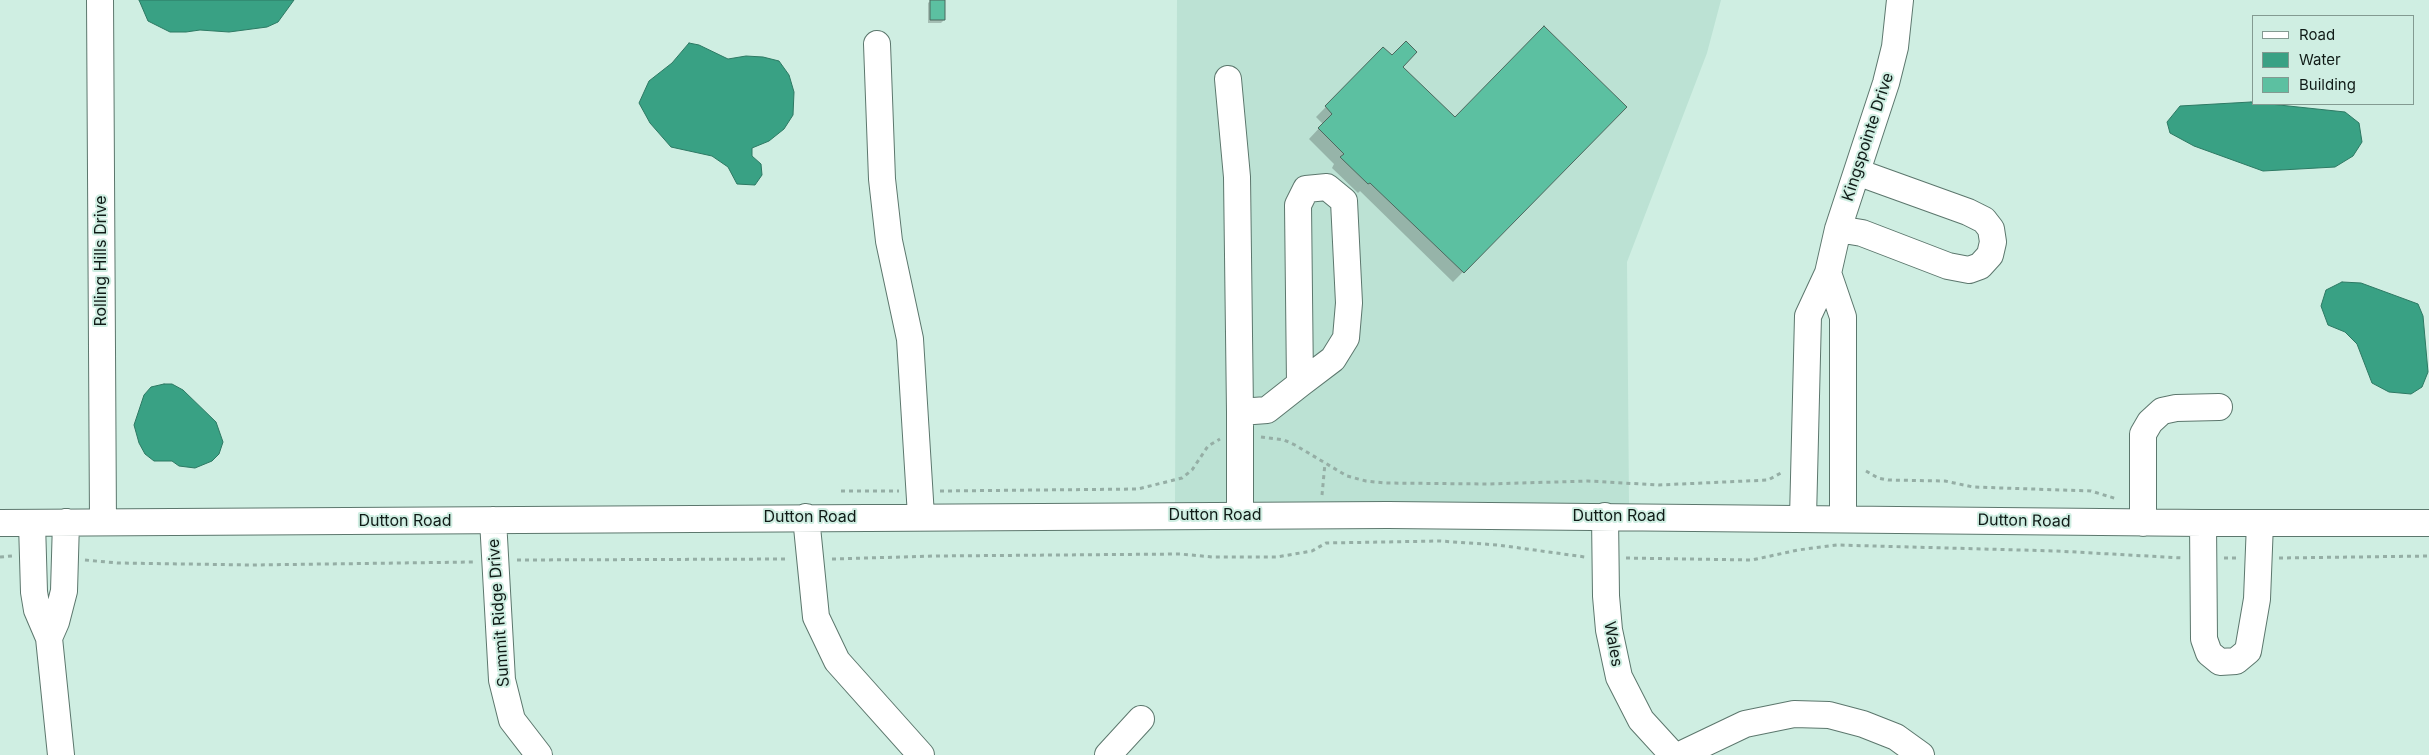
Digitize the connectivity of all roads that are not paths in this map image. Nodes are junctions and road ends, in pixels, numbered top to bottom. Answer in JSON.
{"nodes":[{"id":1,"x":100,"y":0,"type":"edge"},
{"id":2,"x":1900,"y":0,"type":"edge"},
{"id":3,"x":877,"y":44,"type":"dead end"},
{"id":4,"x":1228,"y":79,"type":"dead end"},
{"id":5,"x":1857,"y":172,"type":"junction"},
{"id":6,"x":1838,"y":228,"type":"junction"},
{"id":7,"x":1828,"y":273,"type":"junction"},
{"id":8,"x":1300,"y":384,"type":"junction"},
{"id":9,"x":2219,"y":408,"type":"dead end"},
{"id":10,"x":1240,"y":412,"type":"junction"},
{"id":11,"x":1240,"y":515,"type":"junction"},
{"id":12,"x":921,"y":516,"type":"junction"},
{"id":13,"x":1605,"y":516,"type":"junction"},
{"id":14,"x":2143,"y":516,"type":"junction"},
{"id":15,"x":806,"y":517,"type":"junction"},
{"id":16,"x":1803,"y":518,"type":"junction"},
{"id":17,"x":1842,"y":518,"type":"junction"},
{"id":18,"x":493,"y":520,"type":"junction"},
{"id":19,"x":66,"y":522,"type":"junction"},
{"id":20,"x":103,"y":522,"type":"junction"},
{"id":21,"x":0,"y":523,"type":"edge"},
{"id":22,"x":32,"y":523,"type":"junction"},
{"id":23,"x":2260,"y":523,"type":"junction"},
{"id":24,"x":2429,"y":523,"type":"edge"},
{"id":25,"x":2202,"y":524,"type":"junction"},
{"id":26,"x":34,"y":592,"type":"junction"},
{"id":27,"x":64,"y":592,"type":"junction"},
{"id":28,"x":50,"y":638,"type":"junction"},
{"id":29,"x":1140,"y":719,"type":"dead end"},
{"id":30,"x":61,"y":755,"type":"edge"},
{"id":31,"x":540,"y":755,"type":"edge"},
{"id":32,"x":921,"y":755,"type":"edge"},
{"id":33,"x":1108,"y":755,"type":"edge"},
{"id":34,"x":1673,"y":755,"type":"edge"},
{"id":35,"x":1680,"y":755,"type":"edge"},
{"id":36,"x":1922,"y":755,"type":"edge"}],
"edges":[{"from":1,"to":20,"type":"street","name":"Rolling Hills Drive"},
{"from":2,"to":5,"type":"street","name":"Kingspointe Drive"},
{"from":3,"to":12,"type":"street"},
{"from":4,"to":10,"type":"street"},
{"from":5,"to":6,"type":"street","name":"Kingspointe Drive"},
{"from":5,"to":6,"type":"street"},
{"from":6,"to":7,"type":"street","name":"Kingspointe Drive"},
{"from":7,"to":16,"type":"street","name":"Kingspointe Drive"},
{"from":7,"to":17,"type":"street"},
{"from":8,"to":8,"type":"street"},
{"from":8,"to":10,"type":"street"},
{"from":9,"to":14,"type":"street"},
{"from":10,"to":11,"type":"street"},
{"from":11,"to":12,"type":"street","name":"Dutton Road"},
{"from":11,"to":13,"type":"street","name":"Dutton Road"},
{"from":12,"to":15,"type":"street","name":"Dutton Road"},
{"from":13,"to":16,"type":"street","name":"Dutton Road"},
{"from":13,"to":34,"type":"street","name":"Wales"},
{"from":14,"to":17,"type":"street","name":"Dutton Road"},
{"from":14,"to":25,"type":"street","name":"Dutton Road"},
{"from":15,"to":18,"type":"street","name":"Dutton Road"},
{"from":15,"to":32,"type":"street"},
{"from":16,"to":17,"type":"street","name":"Dutton Road"},
{"from":18,"to":20,"type":"street","name":"Dutton Road"},
{"from":18,"to":31,"type":"street","name":"Summit Ridge Drive"},
{"from":19,"to":20,"type":"street","name":"Dutton Road"},
{"from":19,"to":22,"type":"street","name":"Dutton Road"},
{"from":19,"to":27,"type":"street"},
{"from":21,"to":22,"type":"street","name":"Dutton Road"},
{"from":22,"to":26,"type":"street"},
{"from":23,"to":24,"type":"street","name":"Dutton Road"},
{"from":23,"to":25,"type":"street","name":"Dutton Road"},
{"from":23,"to":25,"type":"street"},
{"from":26,"to":27,"type":"street"},
{"from":26,"to":28,"type":"street"},
{"from":27,"to":28,"type":"street"},
{"from":28,"to":30,"type":"street"},
{"from":29,"to":33,"type":"street"},
{"from":35,"to":36,"type":"street"}]}
